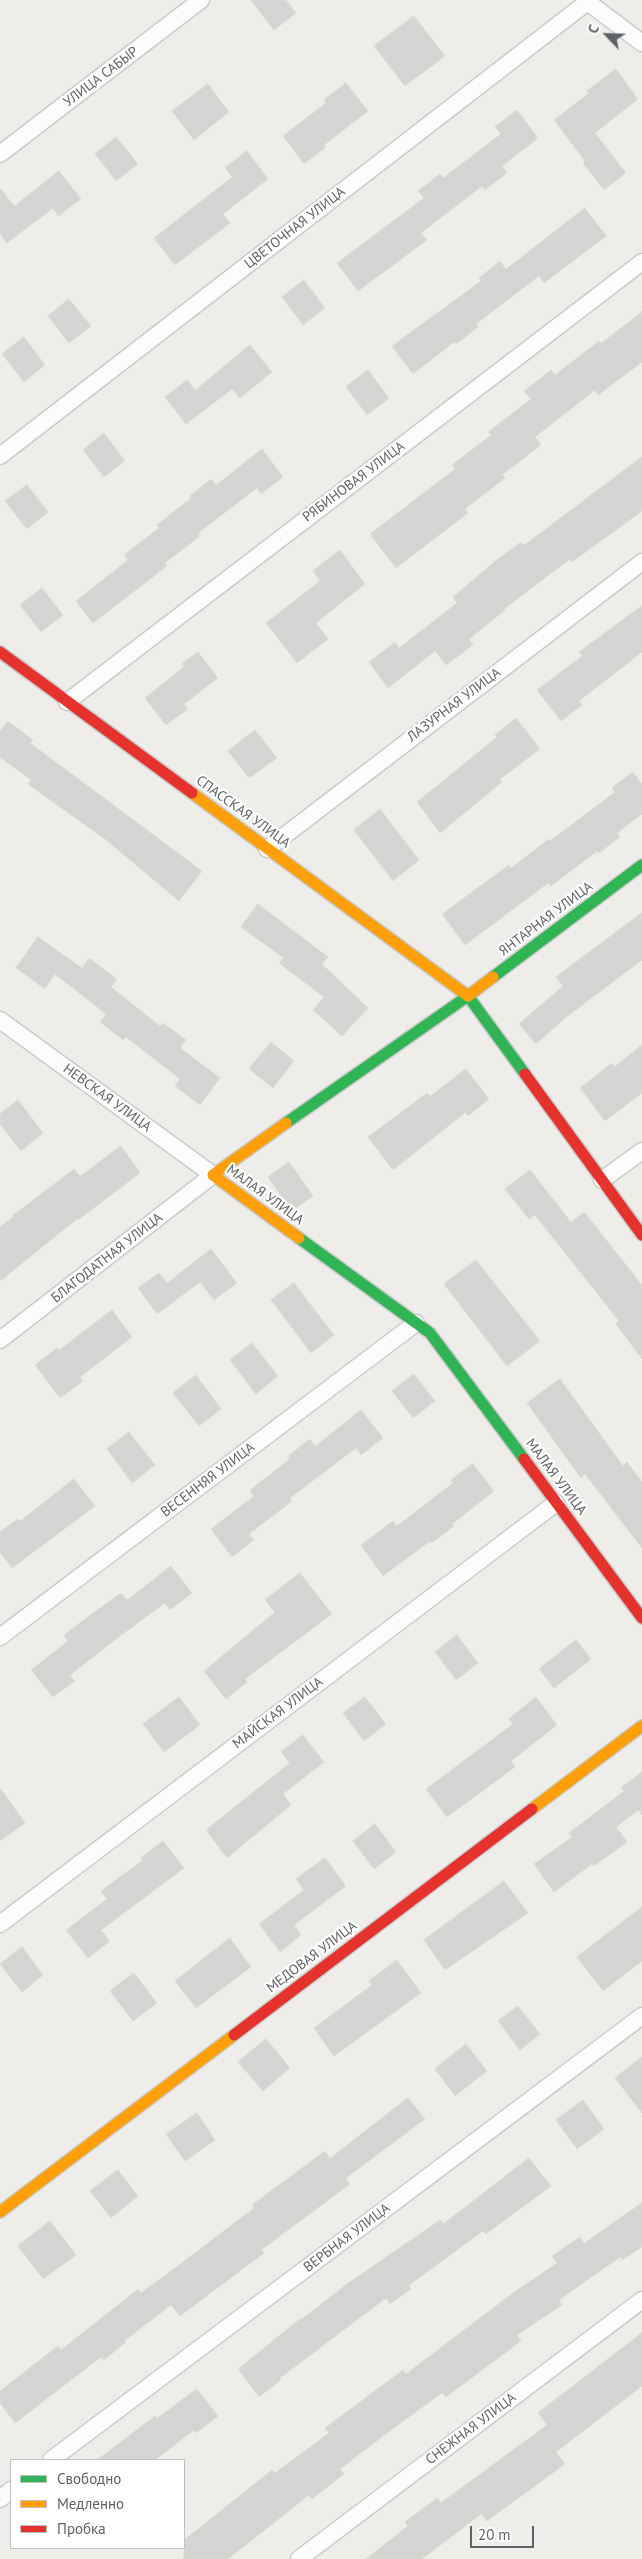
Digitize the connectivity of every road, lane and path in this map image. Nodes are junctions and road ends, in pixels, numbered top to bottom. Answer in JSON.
{"nodes":[{"id":1,"x":202,"y":0,"type":"edge"},
{"id":2,"x":588,"y":1,"type":"edge"},
{"id":3,"x":642,"y":43,"type":"edge"},
{"id":4,"x":0,"y":154,"type":"edge"},
{"id":5,"x":642,"y":262,"type":"edge"},
{"id":6,"x":0,"y":456,"type":"edge"},
{"id":7,"x":642,"y":562,"type":"edge"},
{"id":8,"x":0,"y":652,"type":"edge"},
{"id":9,"x":67,"y":702,"type":"junction"},
{"id":10,"x":267,"y":849,"type":"junction"},
{"id":11,"x":642,"y":865,"type":"edge"},
{"id":12,"x":468,"y":996,"type":"junction"},
{"id":13,"x":4,"y":1029,"type":"edge"},
{"id":14,"x":642,"y":1150,"type":"edge"},
{"id":15,"x":214,"y":1175,"type":"junction"},
{"id":16,"x":602,"y":1180,"type":"junction"},
{"id":17,"x":642,"y":1235,"type":"edge"},
{"id":18,"x":416,"y":1323,"type":"junction"},
{"id":19,"x":0,"y":1340,"type":"edge"},
{"id":20,"x":556,"y":1503,"type":"junction"},
{"id":21,"x":642,"y":1618,"type":"edge"},
{"id":22,"x":0,"y":1638,"type":"edge"},
{"id":23,"x":642,"y":1726,"type":"edge"},
{"id":24,"x":0,"y":1924,"type":"edge"},
{"id":25,"x":642,"y":2016,"type":"edge"},
{"id":26,"x":0,"y":2212,"type":"edge"},
{"id":27,"x":642,"y":2300,"type":"edge"},
{"id":28,"x":52,"y":2459,"type":"edge"},
{"id":29,"x":10,"y":2491,"type":"edge"},
{"id":30,"x":0,"y":2499,"type":"edge"},
{"id":31,"x":299,"y":2559,"type":"edge"}],
"edges":[{"from":1,"to":4,"type":"street","name":"УЛИЦА САБЫР"},
{"from":2,"to":3,"type":"street"},
{"from":2,"to":6,"type":"street","name":"ЦВЕТОЧНАЯ УЛИЦА"},
{"from":5,"to":9,"type":"street","name":"РЯБИНОВАЯ УЛИЦА"},
{"from":7,"to":10,"type":"street","name":"ЛАЗУРНАЯ УЛИЦА"},
{"from":8,"to":9,"type":"street","name":"СПАССКАЯ УЛИЦА"},
{"from":9,"to":10,"type":"street","name":"СПАССКАЯ УЛИЦА"},
{"from":10,"to":12,"type":"street","name":"СПАССКАЯ УЛИЦА"},
{"from":11,"to":12,"type":"street","name":"ЯНТАРНАЯ УЛИЦА"},
{"from":12,"to":15,"type":"street","name":"МАЛАЯ УЛИЦА"},
{"from":12,"to":16,"type":"street"},
{"from":13,"to":15,"type":"street","name":"НЕВСКАЯ УЛИЦА"},
{"from":14,"to":16,"type":"street"},
{"from":15,"to":18,"type":"street","name":"МАЛАЯ УЛИЦА"},
{"from":15,"to":19,"type":"street","name":"БЛАГОДАТНАЯ УЛИЦА"},
{"from":16,"to":17,"type":"street"},
{"from":18,"to":20,"type":"street","name":"МАЛАЯ УЛИЦА"},
{"from":18,"to":22,"type":"street","name":"ВЕСЕННЯЯ УЛИЦА"},
{"from":20,"to":21,"type":"street","name":"МАЛАЯ УЛИЦА"},
{"from":20,"to":24,"type":"street","name":"МАЙСКАЯ УЛИЦА"},
{"from":23,"to":26,"type":"street","name":"МЕДОВАЯ УЛИЦА"},
{"from":25,"to":28,"type":"street","name":"ВЕРБНАЯ УЛИЦА"},
{"from":27,"to":31,"type":"street","name":"СНЕЖНАЯ УЛИЦА"},
{"from":29,"to":30,"type":"street"}]}
